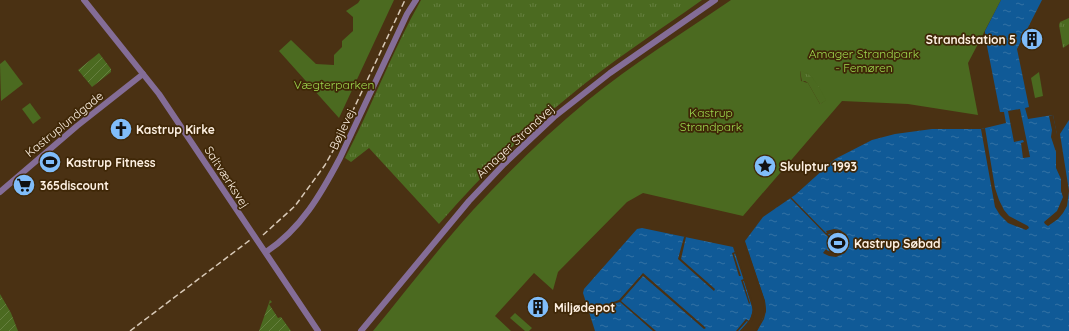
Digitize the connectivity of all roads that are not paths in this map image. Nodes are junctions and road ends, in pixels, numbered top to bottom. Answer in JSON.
{"nodes":[{"id":1,"x":84,"y":0,"type":"edge"},
{"id":2,"x":416,"y":0,"type":"edge"},
{"id":3,"x":715,"y":0,"type":"edge"},
{"id":4,"x":143,"y":74,"type":"junction"},
{"id":5,"x":0,"y":192,"type":"edge"},
{"id":6,"x":266,"y":252,"type":"junction"},
{"id":7,"x":318,"y":331,"type":"edge"},
{"id":8,"x":361,"y":331,"type":"edge"}],
"edges":[{"from":1,"to":4,"type":"street","name":"Saltværksvej"},
{"from":2,"to":6,"type":"street","name":"Bøjlevej"},
{"from":3,"to":8,"type":"street","name":"Amager Strandvej"},
{"from":4,"to":5,"type":"street","name":"Kastruplundgade"},
{"from":4,"to":6,"type":"street","name":"Saltværksvej"},
{"from":6,"to":7,"type":"street","name":"Saltværksvej"}]}
